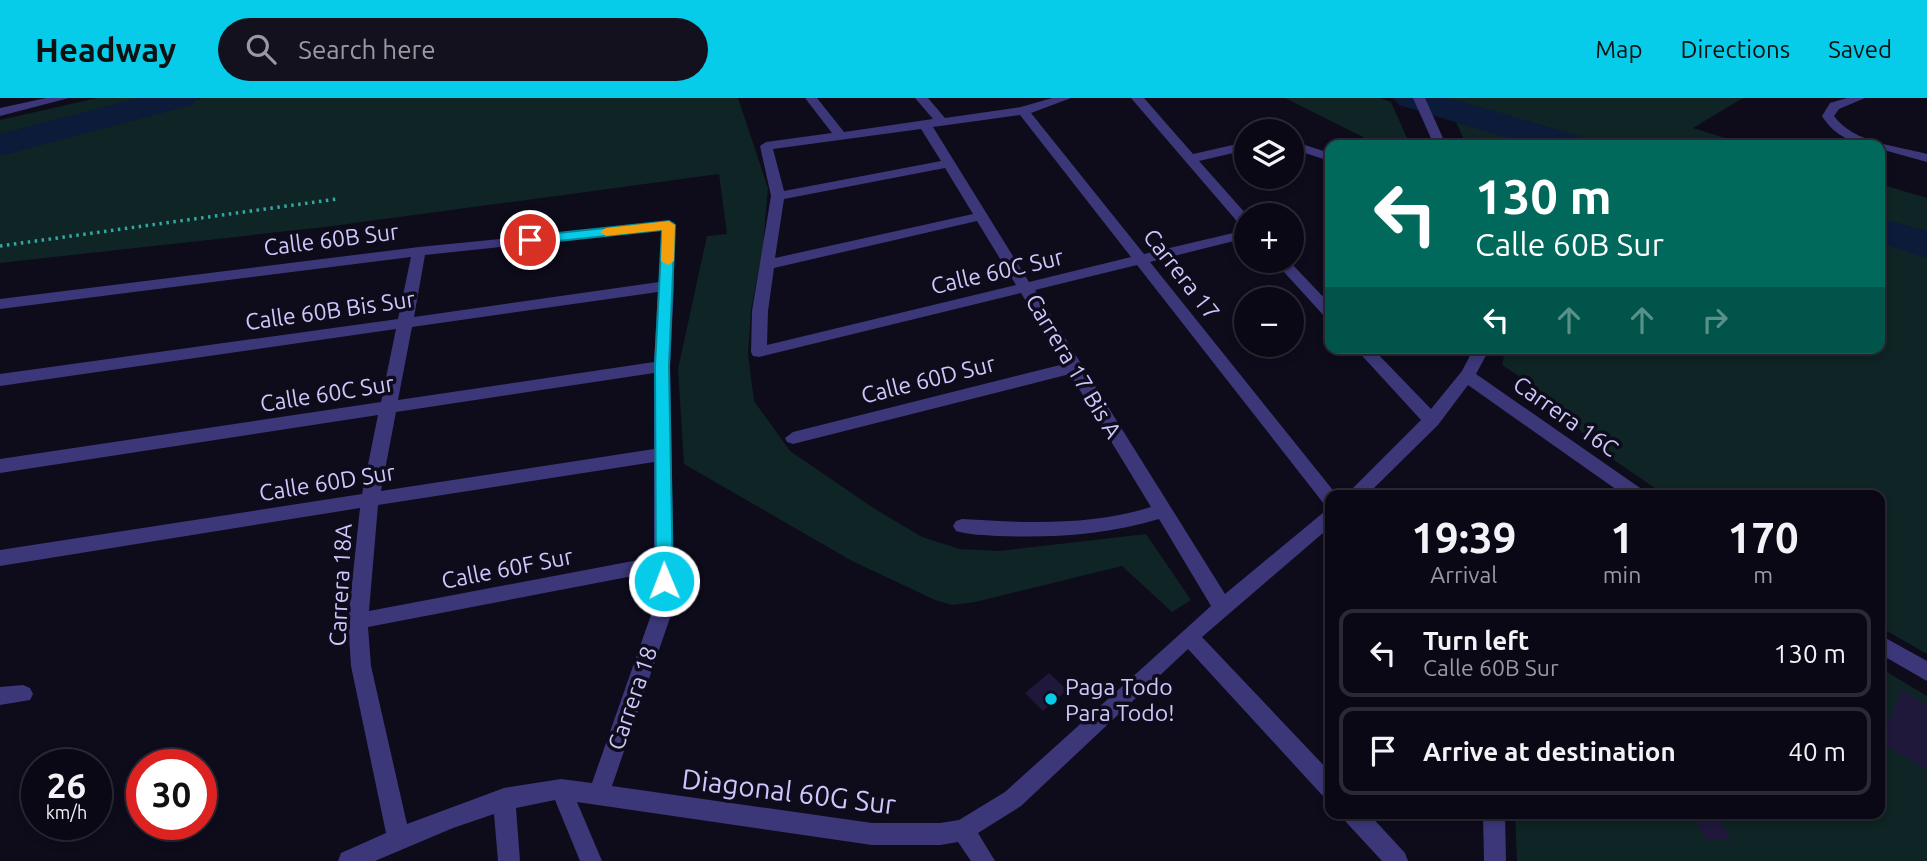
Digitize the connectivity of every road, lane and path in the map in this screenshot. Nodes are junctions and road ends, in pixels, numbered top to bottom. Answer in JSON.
{"nodes":[{"id":1,"x":63,"y":98,"type":"edge"},
{"id":2,"x":811,"y":98,"type":"edge"},
{"id":3,"x":921,"y":98,"type":"edge"},
{"id":4,"x":1065,"y":98,"type":"edge"},
{"id":5,"x":1137,"y":98,"type":"edge"},
{"id":6,"x":1419,"y":98,"type":"edge"},
{"id":7,"x":1859,"y":98,"type":"edge"},
{"id":8,"x":1039,"y":102,"type":"edge"},
{"id":9,"x":1023,"y":111,"type":"junction"},
{"id":10,"x":0,"y":112,"type":"edge"},
{"id":11,"x":942,"y":121,"type":"junction"},
{"id":12,"x":924,"y":123,"type":"junction"},
{"id":13,"x":840,"y":135,"type":"junction"},
{"id":14,"x":1438,"y":140,"type":"edge"},
{"id":15,"x":1864,"y":140,"type":"edge"},
{"id":16,"x":1885,"y":147,"type":"edge"},
{"id":17,"x":1234,"y":149,"type":"edge"},
{"id":18,"x":1304,"y":149,"type":"edge"},
{"id":19,"x":1325,"y":155,"type":"edge"},
{"id":20,"x":1927,"y":158,"type":"edge"},
{"id":21,"x":1190,"y":159,"type":"junction"},
{"id":22,"x":947,"y":163,"type":"junction"},
{"id":23,"x":778,"y":196,"type":"junction"},
{"id":24,"x":337,"y":199,"type":"dead end"},
{"id":25,"x":1234,"y":209,"type":"edge"},
{"id":26,"x":982,"y":216,"type":"junction"},
{"id":27,"x":669,"y":225,"type":"joint"},
{"id":28,"x":1234,"y":237,"type":"edge"},
{"id":29,"x":0,"y":246,"type":"edge"},
{"id":30,"x":419,"y":251,"type":"junction"},
{"id":31,"x":1142,"y":260,"type":"junction"},
{"id":32,"x":767,"y":265,"type":"junction"},
{"id":33,"x":1292,"y":273,"type":"edge"},
{"id":34,"x":667,"y":286,"type":"junction"},
{"id":35,"x":1026,"y":287,"type":"junction"},
{"id":36,"x":0,"y":304,"type":"edge"},
{"id":37,"x":1325,"y":308,"type":"edge"},
{"id":38,"x":407,"y":323,"type":"junction"},
{"id":39,"x":1369,"y":354,"type":"edge"},
{"id":40,"x":1479,"y":354,"type":"edge"},
{"id":41,"x":662,"y":366,"type":"junction"},
{"id":42,"x":1074,"y":367,"type":"junction"},
{"id":43,"x":1467,"y":376,"type":"junction"},
{"id":44,"x":0,"y":380,"type":"edge"},
{"id":45,"x":388,"y":407,"type":"junction"},
{"id":46,"x":1432,"y":421,"type":"junction"},
{"id":47,"x":793,"y":438,"type":"dead end"},
{"id":48,"x":661,"y":454,"type":"junction"},
{"id":49,"x":0,"y":466,"type":"edge"},
{"id":50,"x":1361,"y":490,"type":"edge"},
{"id":51,"x":1630,"y":490,"type":"edge"},
{"id":52,"x":1325,"y":493,"type":"edge"},
{"id":53,"x":370,"y":500,"type":"junction"},
{"id":54,"x":1163,"y":511,"type":"junction"},
{"id":55,"x":1325,"y":521,"type":"edge"},
{"id":56,"x":962,"y":526,"type":"dead end"},
{"id":57,"x":0,"y":558,"type":"edge"},
{"id":58,"x":664,"y":563,"type":"junction"},
{"id":59,"x":1223,"y":608,"type":"junction"},
{"id":60,"x":358,"y":621,"type":"junction"},
{"id":61,"x":1189,"y":636,"type":"junction"},
{"id":62,"x":1885,"y":647,"type":"edge"},
{"id":63,"x":1927,"y":672,"type":"edge"},
{"id":64,"x":23,"y":694,"type":"dead end"},
{"id":65,"x":0,"y":696,"type":"edge"},
{"id":66,"x":1325,"y":783,"type":"edge"},
{"id":67,"x":561,"y":789,"type":"junction"},
{"id":68,"x":599,"y":793,"type":"junction"},
{"id":69,"x":504,"y":799,"type":"junction"},
{"id":70,"x":1358,"y":819,"type":"edge"},
{"id":71,"x":1494,"y":819,"type":"edge"},
{"id":72,"x":963,"y":830,"type":"junction"},
{"id":73,"x":399,"y":839,"type":"junction"},
{"id":74,"x":349,"y":861,"type":"edge"},
{"id":75,"x":509,"y":861,"type":"edge"},
{"id":76,"x":591,"y":861,"type":"edge"},
{"id":77,"x":984,"y":861,"type":"edge"},
{"id":78,"x":1397,"y":861,"type":"edge"},
{"id":79,"x":1495,"y":861,"type":"edge"}],
"edges":[{"from":1,"to":10,"type":"street"},
{"from":2,"to":13,"type":"street"},
{"from":3,"to":11,"type":"street"},
{"from":4,"to":8,"type":"street"},
{"from":5,"to":21,"type":"street"},
{"from":6,"to":14,"type":"street"},
{"from":7,"to":15,"type":"street"},
{"from":8,"to":9,"type":"street"},
{"from":9,"to":11,"type":"street"},
{"from":9,"to":31,"type":"street","name":"Carrera 17"},
{"from":11,"to":12,"type":"street"},
{"from":12,"to":13,"type":"street"},
{"from":12,"to":22,"type":"street","name":"Carrera 17 Bis A"},
{"from":13,"to":23,"type":"street"},
{"from":16,"to":20,"type":"street"},
{"from":17,"to":21,"type":"street"},
{"from":18,"to":19,"type":"street"},
{"from":21,"to":25,"type":"street"},
{"from":22,"to":23,"type":"street"},
{"from":22,"to":26,"type":"street","name":"Carrera 17 Bis A"},
{"from":23,"to":32,"type":"street"},
{"from":24,"to":29,"type":"path"},
{"from":26,"to":32,"type":"street"},
{"from":26,"to":35,"type":"street","name":"Carrera 17 Bis A"},
{"from":27,"to":30,"type":"street","name":"Calle 60B Sur"},
{"from":27,"to":34,"type":"street","name":"Carrera 18"},
{"from":28,"to":31,"type":"street","name":"Calle 60C Sur"},
{"from":30,"to":36,"type":"street","name":"Calle 60B Sur"},
{"from":30,"to":38,"type":"street","name":"Carrera 18A"},
{"from":31,"to":35,"type":"street","name":"Calle 60C Sur"},
{"from":31,"to":52,"type":"street","name":"Carrera 17"},
{"from":32,"to":35,"type":"street","name":"Calle 60C Sur"},
{"from":33,"to":37,"type":"street"},
{"from":34,"to":38,"type":"street","name":"Calle 60B Bis Sur"},
{"from":34,"to":41,"type":"street","name":"Carrera 18"},
{"from":35,"to":42,"type":"street","name":"Carrera 17 Bis A"},
{"from":38,"to":44,"type":"street","name":"Calle 60B Bis Sur"},
{"from":38,"to":45,"type":"street","name":"Carrera 18A"},
{"from":39,"to":46,"type":"street"},
{"from":40,"to":43,"type":"street"},
{"from":41,"to":45,"type":"street","name":"Calle 60C Sur"},
{"from":41,"to":48,"type":"street","name":"Carrera 18"},
{"from":42,"to":47,"type":"street","name":"Calle 60D Sur"},
{"from":42,"to":54,"type":"street","name":"Carrera 17 Bis A"},
{"from":43,"to":46,"type":"street"},
{"from":43,"to":51,"type":"street","name":"Carrera 16C"},
{"from":45,"to":49,"type":"street","name":"Calle 60C Sur"},
{"from":45,"to":53,"type":"street","name":"Carrera 18A"},
{"from":46,"to":50,"type":"street"},
{"from":48,"to":53,"type":"street","name":"Calle 60D Sur"},
{"from":48,"to":58,"type":"street","name":"Carrera 18"},
{"from":53,"to":57,"type":"street","name":"Calle 60D Sur"},
{"from":53,"to":60,"type":"street","name":"Carrera 18A"},
{"from":54,"to":56,"type":"street"},
{"from":54,"to":59,"type":"street","name":"Carrera 17 Bis A"},
{"from":55,"to":59,"type":"street","name":"Diagonal 60G Sur"},
{"from":58,"to":60,"type":"street","name":"Calle 60F Sur"},
{"from":58,"to":68,"type":"street","name":"Carrera 18"},
{"from":59,"to":61,"type":"street","name":"Diagonal 60G Sur"},
{"from":60,"to":73,"type":"street","name":"Carrera 18A"},
{"from":61,"to":66,"type":"street"},
{"from":61,"to":72,"type":"street","name":"Diagonal 60G Sur"},
{"from":62,"to":63,"type":"street"},
{"from":64,"to":65,"type":"street"},
{"from":67,"to":68,"type":"street","name":"Diagonal 60G Sur"},
{"from":67,"to":69,"type":"street","name":"Diagonal 60G Sur"},
{"from":67,"to":76,"type":"street"},
{"from":68,"to":72,"type":"street","name":"Diagonal 60G Sur"},
{"from":69,"to":73,"type":"street","name":"Diagonal 60G Sur"},
{"from":69,"to":75,"type":"street"},
{"from":70,"to":78,"type":"street"},
{"from":71,"to":79,"type":"street"},
{"from":72,"to":77,"type":"street"},
{"from":73,"to":74,"type":"street","name":"Diagonal 60G Sur"}]}
